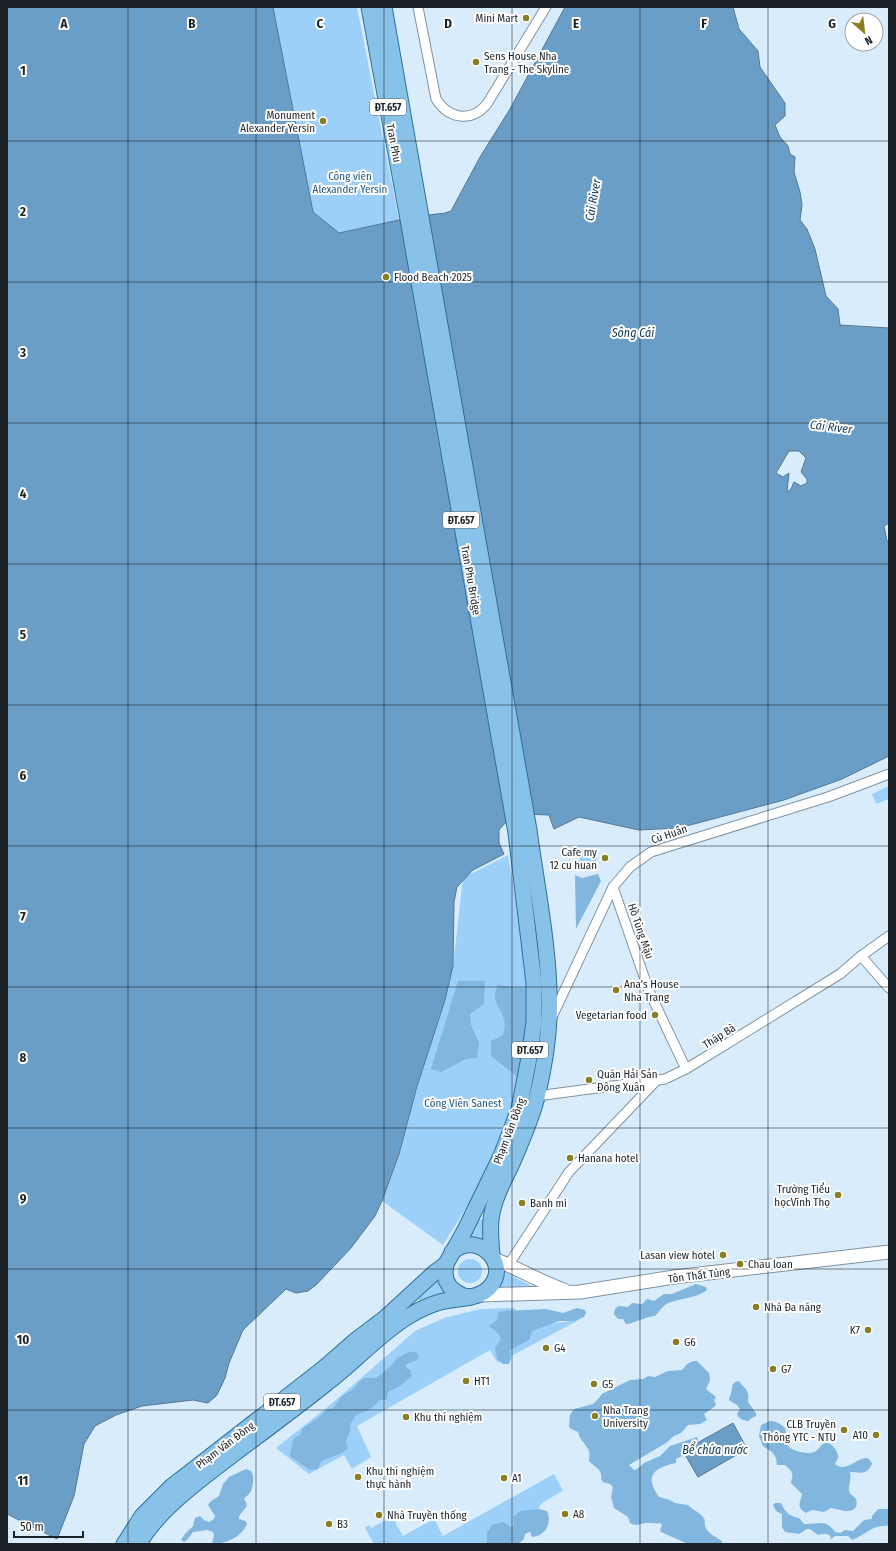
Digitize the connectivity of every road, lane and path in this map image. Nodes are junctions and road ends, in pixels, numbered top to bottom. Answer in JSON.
{"nodes":[{"id":1,"x":369,"y":7,"type":"edge"},
{"id":2,"x":384,"y":7,"type":"edge"},
{"id":3,"x":418,"y":7,"type":"edge"},
{"id":4,"x":546,"y":7,"type":"edge"},
{"id":5,"x":413,"y":207,"type":"junction"},
{"id":6,"x":889,"y":774,"type":"edge"},
{"id":7,"x":522,"y":831,"type":"junction"},
{"id":8,"x":613,"y":887,"type":"junction"},
{"id":9,"x":889,"y":936,"type":"edge"},
{"id":10,"x":861,"y":956,"type":"junction"},
{"id":11,"x":548,"y":981,"type":"junction"},
{"id":12,"x":569,"y":981,"type":"junction"},
{"id":13,"x":889,"y":988,"type":"edge"},
{"id":14,"x":548,"y":1026,"type":"junction"},
{"id":15,"x":686,"y":1069,"type":"junction"},
{"id":16,"x":656,"y":1081,"type":"junction"},
{"id":17,"x":537,"y":1096,"type":"junction"},
{"id":18,"x":486,"y":1185,"type":"junction"},
{"id":19,"x":889,"y":1252,"type":"edge"},
{"id":20,"x":493,"y":1257,"type":"junction"},
{"id":21,"x":449,"y":1258,"type":"junction"},
{"id":22,"x":509,"y":1264,"type":"junction"},
{"id":23,"x":580,"y":1292,"type":"junction"},
{"id":24,"x":475,"y":1296,"type":"junction"},
{"id":25,"x":356,"y":1340,"type":"junction"},
{"id":26,"x":124,"y":1544,"type":"edge"},
{"id":27,"x":139,"y":1544,"type":"edge"}],
"edges":[{"from":1,"to":5,"type":"main road","name":"Tran Phu","number":"ĐT.657"},
{"from":2,"to":5,"type":"main road","name":"Tran Phu","number":"ĐT.657"},
{"from":3,"to":4,"type":"street"},
{"from":5,"to":7,"type":"main road","name":"Tran Phu Bridge","number":"ĐT.657"},
{"from":6,"to":8,"type":"street","name":"Cù Huân"},
{"from":7,"to":11,"type":"main road","name":"Phạm Văn Đồng","number":"ĐT.657"},
{"from":7,"to":18,"type":"main road","name":"Phạm Văn Đồng","number":"ĐT.657"},
{"from":8,"to":12,"type":"street","name":"Cù Huân"},
{"from":8,"to":15,"type":"street","name":"Hồ Tùng Mậu"},
{"from":9,"to":10,"type":"street","name":"Tháp Bà"},
{"from":10,"to":13,"type":"street"},
{"from":10,"to":15,"type":"street","name":"Tháp Bà"},
{"from":11,"to":12,"type":"street"},
{"from":11,"to":14,"type":"main road","name":"Phạm Văn Đồng","number":"ĐT.657"},
{"from":12,"to":14,"type":"street","name":"Cù Huân"},
{"from":14,"to":17,"type":"main road","name":"Phạm Văn Đồng","number":"ĐT.657"},
{"from":15,"to":16,"type":"street","name":"Tháp Bà"},
{"from":16,"to":17,"type":"street","name":"Tháp Bà"},
{"from":16,"to":22,"type":"street"},
{"from":17,"to":20,"type":"main road","name":"Phạm Văn Đồng","number":"ĐT.657"},
{"from":18,"to":21,"type":"main road","name":"Phạm Văn Đồng","number":"ĐT.657"},
{"from":18,"to":25,"type":"main road"},
{"from":19,"to":23,"type":"main road","name":"Tôn Thất Tùng"},
{"from":20,"to":21,"type":"main road","name":"Phạm Văn Đồng","number":"ĐT.657"},
{"from":20,"to":22,"type":"main road","name":"Tôn Thất Tùng"},
{"from":20,"to":24,"type":"main road","name":"Phạm Văn Đồng","number":"ĐT.657"},
{"from":21,"to":24,"type":"main road"},
{"from":21,"to":25,"type":"main road","name":"Phạm Văn Đồng","number":"ĐT.657"},
{"from":22,"to":23,"type":"main road","name":"Tôn Thất Tùng"},
{"from":23,"to":24,"type":"main road","name":"Tôn Thất Tùng"},
{"from":24,"to":27,"type":"main road","name":"Phạm Văn Đồng","number":"ĐT.657"},
{"from":25,"to":26,"type":"main road","name":"Phạm Văn Đồng","number":"ĐT.657"}]}
